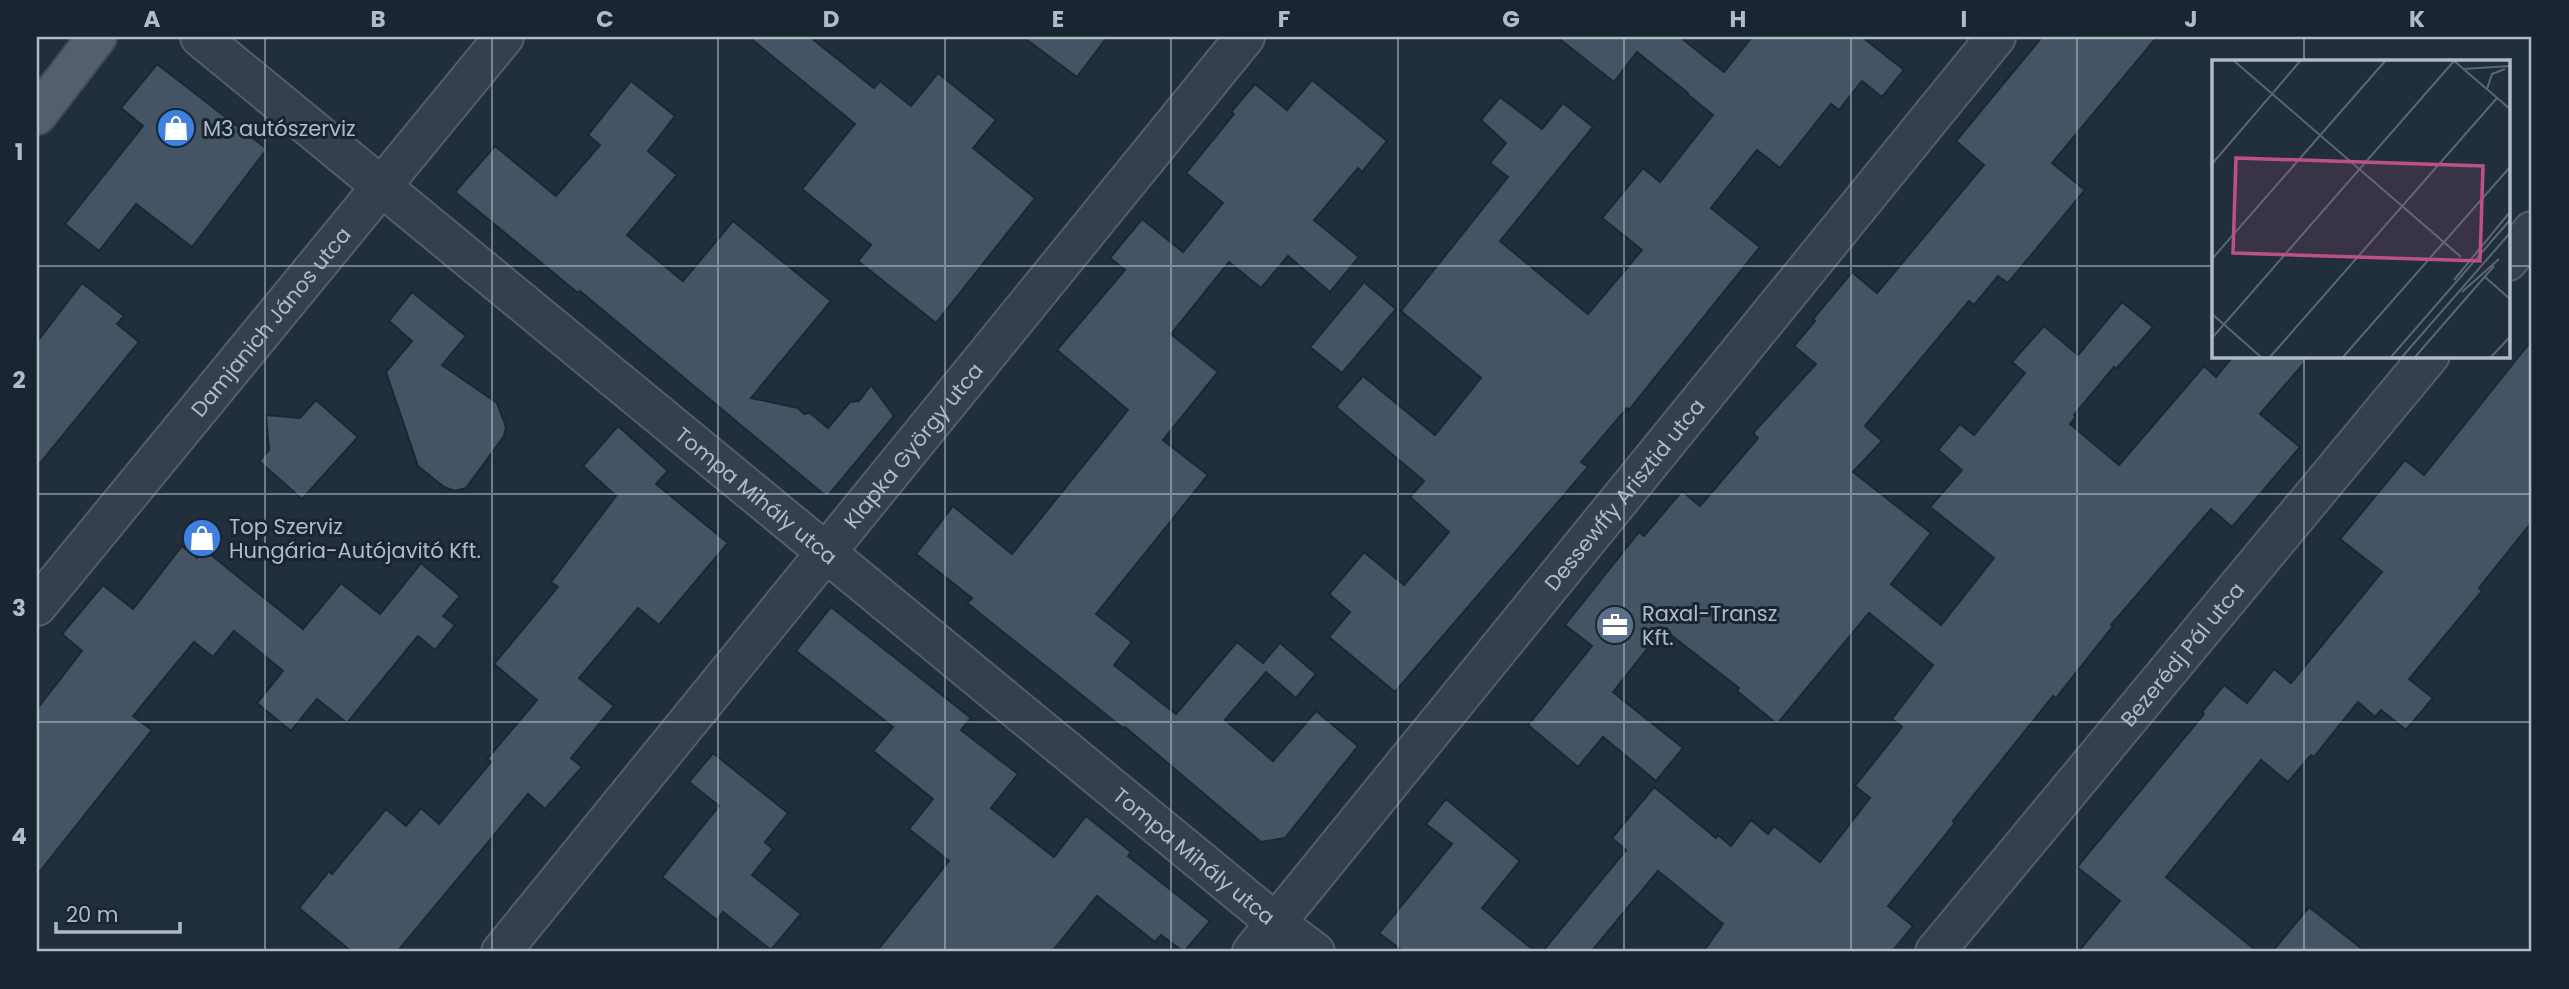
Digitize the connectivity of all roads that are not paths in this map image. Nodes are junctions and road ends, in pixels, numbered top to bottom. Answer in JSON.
{"nodes":[{"id":1,"x":97,"y":37,"type":"edge"},
{"id":2,"x":200,"y":37,"type":"edge"},
{"id":3,"x":504,"y":37,"type":"edge"},
{"id":4,"x":1245,"y":37,"type":"edge"},
{"id":5,"x":1996,"y":37,"type":"edge"},
{"id":6,"x":37,"y":115,"type":"edge"},
{"id":7,"x":383,"y":185,"type":"junction"},
{"id":8,"x":2532,"y":231,"type":"edge"},
{"id":9,"x":2510,"y":258,"type":"edge"},
{"id":10,"x":2428,"y":357,"type":"edge"},
{"id":11,"x":827,"y":553,"type":"junction"},
{"id":12,"x":37,"y":606,"type":"edge"},
{"id":13,"x":1276,"y":923,"type":"junction"},
{"id":14,"x":501,"y":952,"type":"edge"},
{"id":15,"x":1252,"y":952,"type":"edge"},
{"id":16,"x":1315,"y":952,"type":"edge"},
{"id":17,"x":1935,"y":952,"type":"edge"}],
"edges":[{"from":1,"to":6,"type":"main road"},
{"from":2,"to":7,"type":"street","name":"Tompa Mihály utca"},
{"from":3,"to":7,"type":"street","name":"Damjanich János utca"},
{"from":4,"to":11,"type":"street","name":"Klapka György utca"},
{"from":5,"to":13,"type":"street","name":"Dessewffy Arisztid utca"},
{"from":7,"to":11,"type":"street","name":"Tompa Mihály utca"},
{"from":7,"to":12,"type":"street","name":"Damjanich János utca"},
{"from":8,"to":9,"type":"street"},
{"from":10,"to":17,"type":"street","name":"Bezerédj Pál utca"},
{"from":11,"to":13,"type":"street","name":"Tompa Mihály utca"},
{"from":11,"to":14,"type":"street","name":"Klapka György utca"},
{"from":13,"to":15,"type":"street","name":"Dessewffy Arisztid utca"},
{"from":13,"to":16,"type":"street","name":"Tompa Mihály utca"}]}
